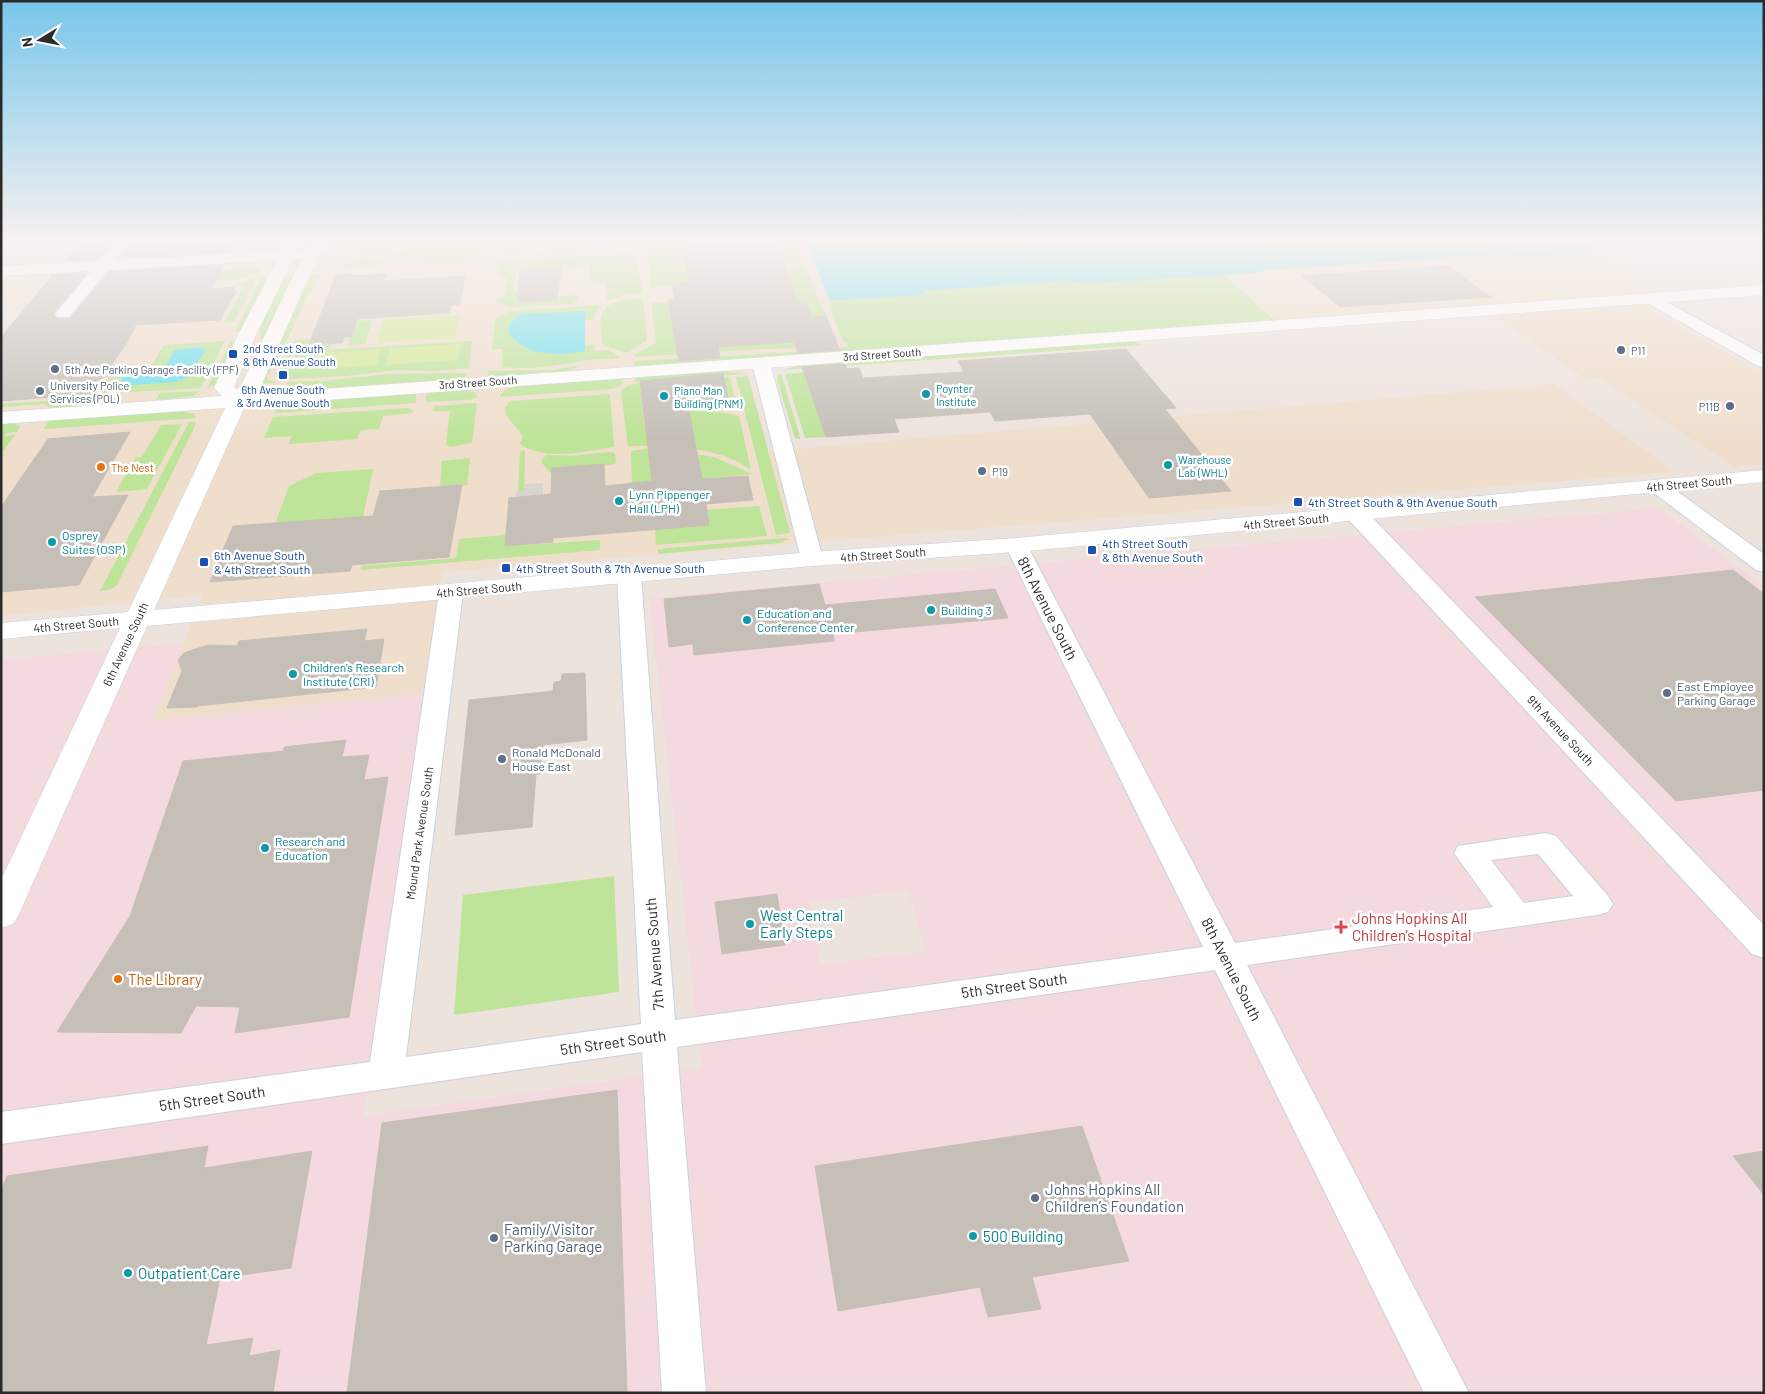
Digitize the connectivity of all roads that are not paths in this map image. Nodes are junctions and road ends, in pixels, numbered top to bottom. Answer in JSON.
{"nodes":[{"id":1,"x":68,"y":308,"type":"edge"},
{"id":2,"x":260,"y":308,"type":"edge"},
{"id":3,"x":287,"y":308,"type":"edge"},
{"id":4,"x":1513,"y":308,"type":"edge"},
{"id":5,"x":1668,"y":308,"type":"edge"},
{"id":6,"x":63,"y":314,"type":"dead end"},
{"id":7,"x":1764,"y":362,"type":"edge"},
{"id":8,"x":761,"y":363,"type":"junction"},
{"id":9,"x":238,"y":400,"type":"junction"},
{"id":10,"x":1,"y":418,"type":"edge"},
{"id":11,"x":1764,"y":476,"type":"edge"},
{"id":12,"x":1657,"y":486,"type":"junction"},
{"id":13,"x":1357,"y":515,"type":"junction"},
{"id":14,"x":1016,"y":545,"type":"junction"},
{"id":15,"x":812,"y":560,"type":"junction"},
{"id":16,"x":1764,"y":566,"type":"edge"},
{"id":17,"x":630,"y":576,"type":"junction"},
{"id":18,"x":451,"y":592,"type":"junction"},
{"id":19,"x":137,"y":618,"type":"junction"},
{"id":20,"x":1,"y":631,"type":"edge"},
{"id":21,"x":1516,"y":915,"type":"dead end"},
{"id":22,"x":1,"y":916,"type":"edge"},
{"id":23,"x":1764,"y":946,"type":"edge"},
{"id":24,"x":1225,"y":955,"type":"junction"},
{"id":25,"x":659,"y":1035,"type":"junction"},
{"id":26,"x":386,"y":1074,"type":"junction"},
{"id":27,"x":1,"y":1128,"type":"edge"},
{"id":28,"x":684,"y":1393,"type":"edge"},
{"id":29,"x":1447,"y":1393,"type":"edge"}],
"edges":[{"from":1,"to":6,"type":"street"},
{"from":2,"to":9,"type":"street"},
{"from":3,"to":9,"type":"street","name":"6th Avenue South"},
{"from":4,"to":8,"type":"street","name":"3rd Street South"},
{"from":5,"to":7,"type":"street"},
{"from":8,"to":9,"type":"street","name":"3rd Street South"},
{"from":8,"to":15,"type":"street"},
{"from":9,"to":10,"type":"street","name":"3rd Street South"},
{"from":9,"to":19,"type":"street","name":"6th Avenue South"},
{"from":11,"to":12,"type":"street","name":"4th Street South"},
{"from":12,"to":13,"type":"street","name":"4th Street South"},
{"from":12,"to":16,"type":"street"},
{"from":13,"to":14,"type":"street","name":"4th Street South"},
{"from":13,"to":23,"type":"street","name":"9th Avenue South"},
{"from":14,"to":15,"type":"street","name":"4th Street South"},
{"from":14,"to":24,"type":"street","name":"8th Avenue South"},
{"from":15,"to":17,"type":"street","name":"4th Street South"},
{"from":17,"to":18,"type":"street","name":"4th Street South"},
{"from":17,"to":25,"type":"street","name":"7th Avenue South"},
{"from":18,"to":19,"type":"street","name":"4th Street South"},
{"from":18,"to":26,"type":"street","name":"Mound Park Avenue South"},
{"from":19,"to":20,"type":"street","name":"4th Street South"},
{"from":19,"to":22,"type":"street","name":"6th Avenue South"},
{"from":21,"to":24,"type":"street","name":"5th Street South"},
{"from":24,"to":25,"type":"street","name":"5th Street South"},
{"from":24,"to":29,"type":"street","name":"8th Avenue South"},
{"from":25,"to":26,"type":"street","name":"5th Street South"},
{"from":25,"to":28,"type":"street","name":"7th Avenue South"},
{"from":26,"to":27,"type":"street","name":"5th Street South"}]}
